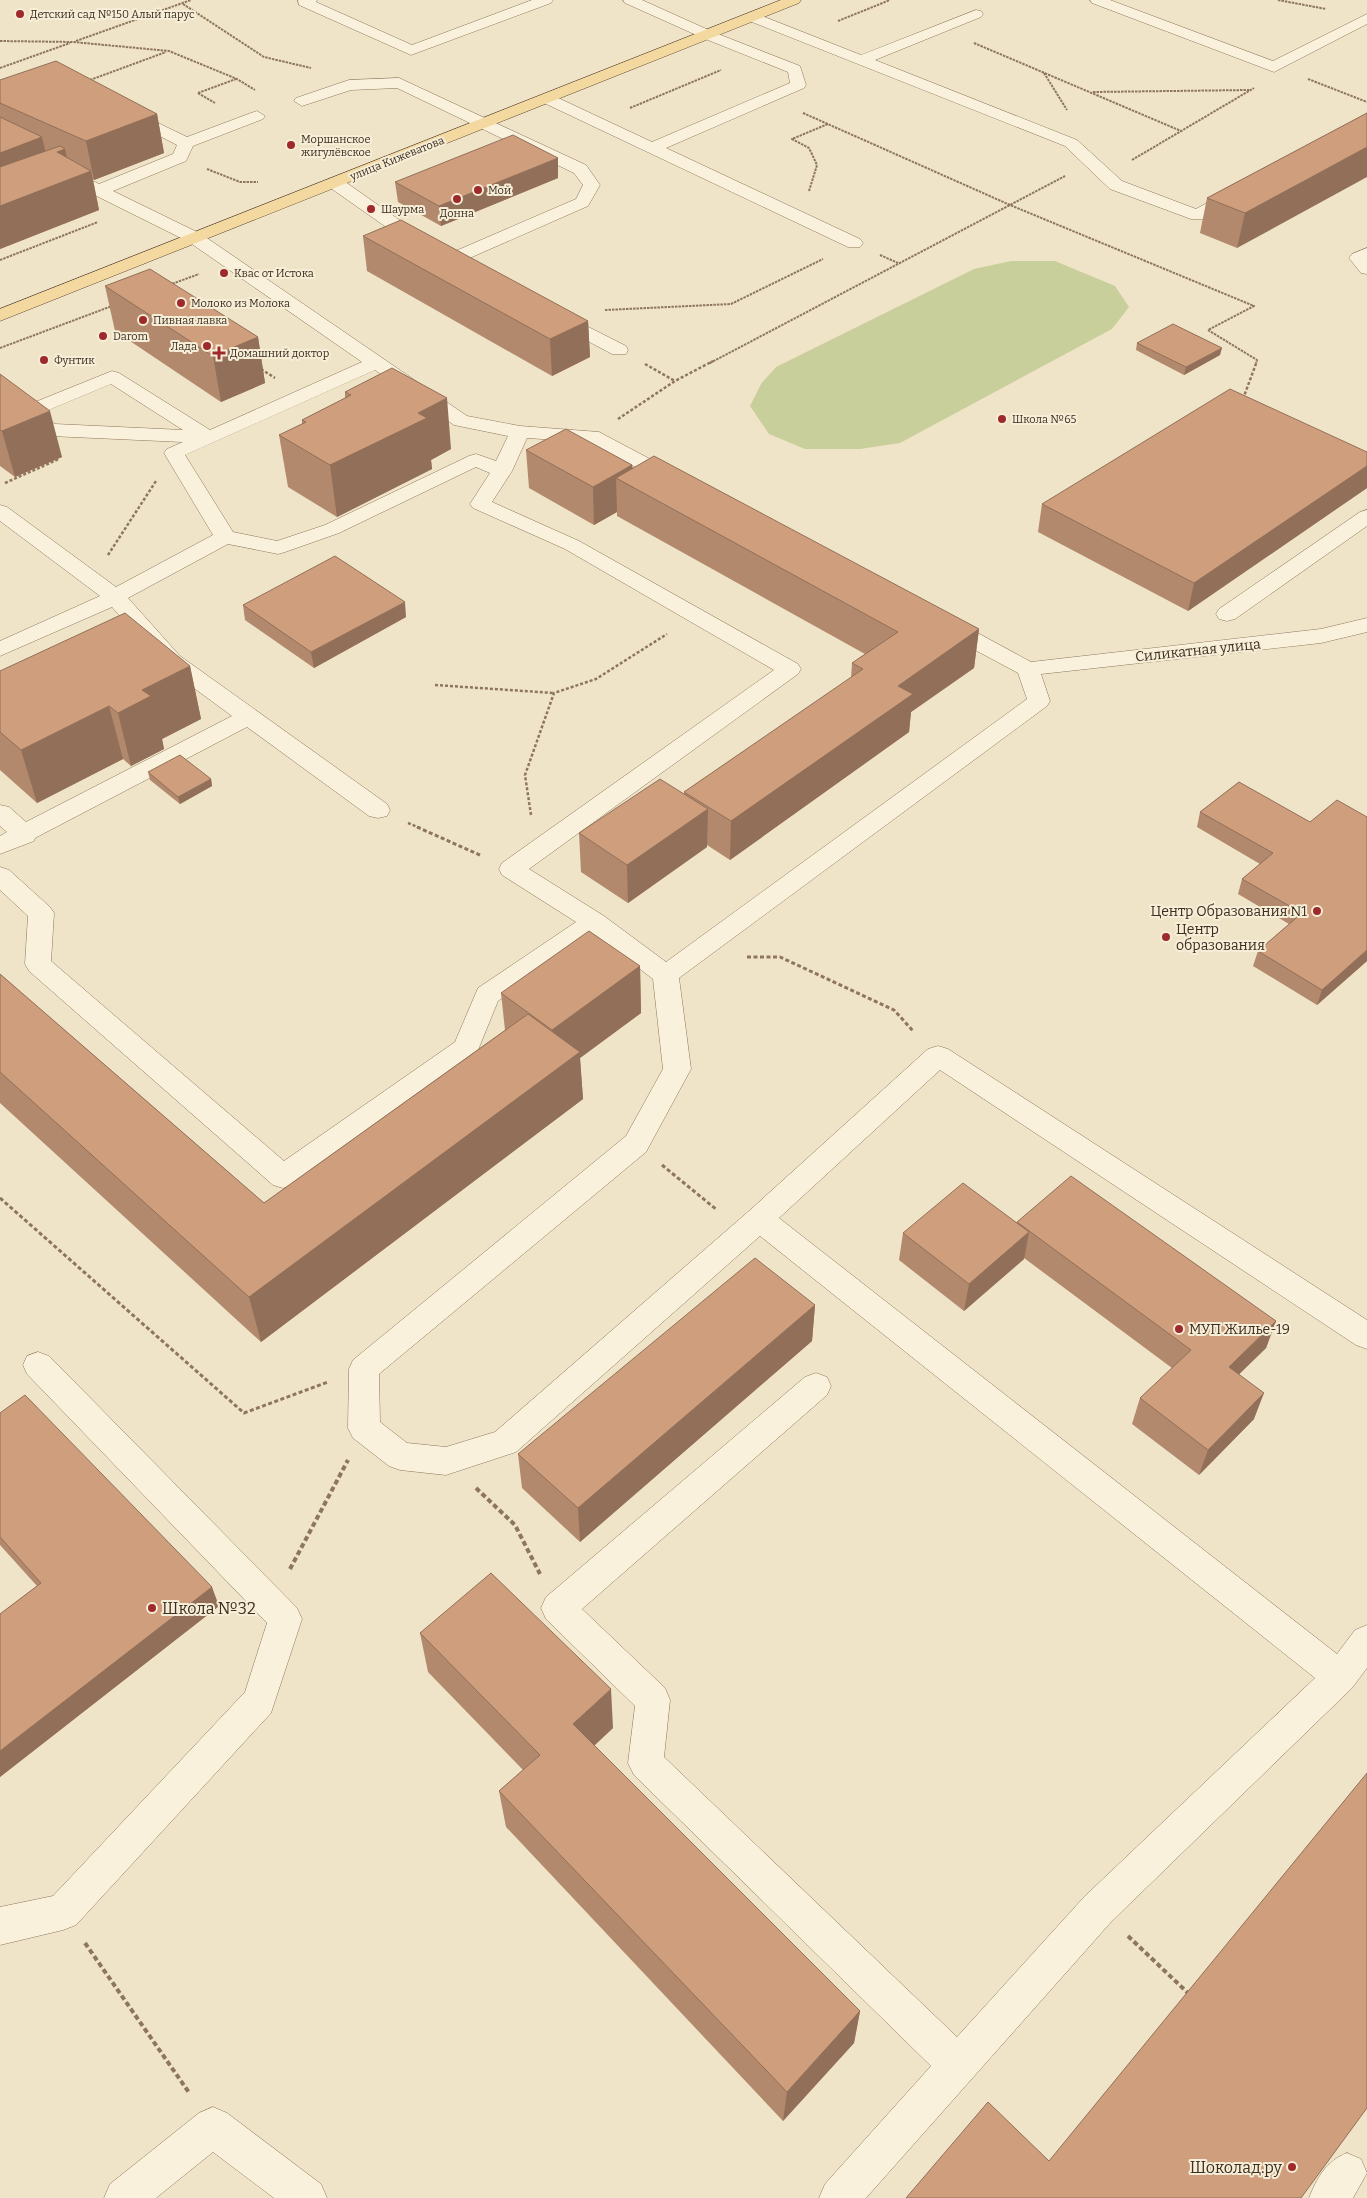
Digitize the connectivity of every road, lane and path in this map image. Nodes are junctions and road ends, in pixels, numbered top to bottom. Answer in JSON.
{"nodes":[{"id":1,"x":192,"y":0,"type":"edge"},
{"id":2,"x":310,"y":0,"type":"edge"},
{"id":3,"x":546,"y":0,"type":"edge"},
{"id":4,"x":630,"y":0,"type":"edge"},
{"id":5,"x":794,"y":0,"type":"edge"},
{"id":6,"x":1097,"y":0,"type":"edge"},
{"id":7,"x":1278,"y":0,"type":"edge"},
{"id":8,"x":182,"y":3,"type":"junction"},
{"id":9,"x":1331,"y":10,"type":"dead end"},
{"id":10,"x":976,"y":14,"type":"dead end"},
{"id":11,"x":752,"y":17,"type":"junction"},
{"id":12,"x":1367,"y":18,"type":"edge"},
{"id":13,"x":940,"y":28,"type":"junction"},
{"id":14,"x":708,"y":35,"type":"junction"},
{"id":15,"x":0,"y":41,"type":"edge"},
{"id":16,"x":73,"y":42,"type":"junction"},
{"id":17,"x":169,"y":51,"type":"junction"},
{"id":18,"x":838,"y":51,"type":"junction"},
{"id":19,"x":861,"y":60,"type":"junction"},
{"id":20,"x":0,"y":68,"type":"edge"},
{"id":21,"x":1279,"y":68,"type":"junction"},
{"id":22,"x":795,"y":69,"type":"junction"},
{"id":23,"x":1044,"y":73,"type":"junction"},
{"id":24,"x":349,"y":85,"type":"junction"},
{"id":25,"x":74,"y":86,"type":"joint"},
{"id":26,"x":1252,"y":90,"type":"junction"},
{"id":27,"x":1090,"y":92,"type":"junction"},
{"id":28,"x":198,"y":93,"type":"dead end"},
{"id":29,"x":769,"y":98,"type":"junction"},
{"id":30,"x":548,"y":99,"type":"junction"},
{"id":31,"x":302,"y":101,"type":"dead end"},
{"id":32,"x":1367,"y":101,"type":"edge"},
{"id":33,"x":1067,"y":110,"type":"dead end"},
{"id":34,"x":257,"y":116,"type":"dead end"},
{"id":35,"x":482,"y":123,"type":"junction"},
{"id":36,"x":828,"y":124,"type":"junction"},
{"id":37,"x":1181,"y":131,"type":"junction"},
{"id":38,"x":0,"y":142,"type":"edge"},
{"id":39,"x":186,"y":143,"type":"junction"},
{"id":40,"x":652,"y":148,"type":"junction"},
{"id":41,"x":1091,"y":162,"type":"junction"},
{"id":42,"x":214,"y":171,"type":"dead end"},
{"id":43,"x":1106,"y":176,"type":"junction"},
{"id":44,"x":69,"y":177,"type":"junction"},
{"id":45,"x":240,"y":182,"type":"dead end"},
{"id":46,"x":335,"y":183,"type":"junction"},
{"id":47,"x":49,"y":185,"type":"edge"},
{"id":48,"x":1248,"y":188,"type":"edge"},
{"id":49,"x":98,"y":191,"type":"junction"},
{"id":50,"x":1010,"y":204,"type":"junction"},
{"id":51,"x":133,"y":208,"type":"junction"},
{"id":52,"x":794,"y":214,"type":"junction"},
{"id":53,"x":195,"y":238,"type":"junction"},
{"id":54,"x":854,"y":243,"type":"joint"},
{"id":55,"x":1367,"y":253,"type":"edge"},
{"id":56,"x":0,"y":260,"type":"edge"},
{"id":57,"x":450,"y":260,"type":"junction"},
{"id":58,"x":231,"y":262,"type":"junction"},
{"id":59,"x":467,"y":268,"type":"edge"},
{"id":60,"x":1367,"y":269,"type":"edge"},
{"id":61,"x":163,"y":287,"type":"edge"},
{"id":62,"x":118,"y":304,"type":"dead end"},
{"id":63,"x":545,"y":311,"type":"joint"},
{"id":64,"x":0,"y":316,"type":"edge"},
{"id":65,"x":0,"y":348,"type":"edge"},
{"id":66,"x":618,"y":350,"type":"dead end"},
{"id":67,"x":375,"y":362,"type":"junction"},
{"id":68,"x":260,"y":368,"type":"dead end"},
{"id":69,"x":301,"y":395,"type":"junction"},
{"id":70,"x":1240,"y":407,"type":"edge"},
{"id":71,"x":520,"y":432,"type":"junction"},
{"id":72,"x":592,"y":436,"type":"junction"},
{"id":73,"x":208,"y":437,"type":"junction"},
{"id":74,"x":174,"y":453,"type":"junction"},
{"id":75,"x":64,"y":457,"type":"dead end"},
{"id":76,"x":502,"y":471,"type":"junction"},
{"id":77,"x":16,"y":478,"type":"edge"},
{"id":78,"x":697,"y":492,"type":"edge"},
{"id":79,"x":0,"y":511,"type":"edge"},
{"id":80,"x":1367,"y":516,"type":"edge"},
{"id":81,"x":226,"y":537,"type":"junction"},
{"id":82,"x":92,"y":580,"type":"junction"},
{"id":83,"x":115,"y":597,"type":"junction"},
{"id":84,"x":923,"y":613,"type":"edge"},
{"id":85,"x":1226,"y":614,"type":"dead end"},
{"id":86,"x":695,"y":615,"type":"junction"},
{"id":87,"x":1367,"y":625,"type":"edge"},
{"id":88,"x":0,"y":649,"type":"edge"},
{"id":89,"x":1028,"y":669,"type":"junction"},
{"id":90,"x":435,"y":685,"type":"dead end"},
{"id":91,"x":554,"y":693,"type":"junction"},
{"id":92,"x":248,"y":717,"type":"junction"},
{"id":93,"x":378,"y":810,"type":"joint"},
{"id":94,"x":0,"y":813,"type":"edge"},
{"id":95,"x":25,"y":835,"type":"junction"},
{"id":96,"x":0,"y":846,"type":"edge"},
{"id":97,"x":537,"y":850,"type":"junction"},
{"id":98,"x":511,"y":869,"type":"junction"},
{"id":99,"x":0,"y":876,"type":"edge"},
{"id":100,"x":595,"y":922,"type":"junction"},
{"id":101,"x":742,"y":957,"type":"dead end"},
{"id":102,"x":666,"y":975,"type":"junction"},
{"id":103,"x":938,"y":1056,"type":"junction"},
{"id":104,"x":636,"y":1144,"type":"junction"},
{"id":105,"x":0,"y":1198,"type":"edge"},
{"id":106,"x":752,"y":1226,"type":"junction"},
{"id":107,"x":1367,"y":1336,"type":"edge"},
{"id":108,"x":38,"y":1365,"type":"dead end"},
{"id":109,"x":364,"y":1369,"type":"junction"},
{"id":110,"x":816,"y":1386,"type":"dead end"},
{"id":111,"x":364,"y":1428,"type":"junction"},
{"id":112,"x":446,"y":1461,"type":"junction"},
{"id":113,"x":286,"y":1577,"type":"dead end"},
{"id":114,"x":558,"y":1608,"type":"junction"},
{"id":115,"x":1367,"y":1641,"type":"edge"},
{"id":116,"x":1340,"y":1677,"type":"junction"},
{"id":117,"x":1098,"y":1909,"type":"junction"},
{"id":118,"x":63,"y":1912,"type":"junction"},
{"id":119,"x":0,"y":1926,"type":"edge"},
{"id":120,"x":1192,"y":1997,"type":"edge"},
{"id":121,"x":958,"y":2065,"type":"junction"},
{"id":122,"x":213,"y":2127,"type":"junction"},
{"id":123,"x":124,"y":2198,"type":"edge"},
{"id":124,"x":307,"y":2198,"type":"edge"},
{"id":125,"x":838,"y":2198,"type":"edge"}],
"edges":[{"from":1,"to":8,"type":"path"},
{"from":2,"to":3,"type":"street"},
{"from":4,"to":14,"type":"street"},
{"from":5,"to":11,"type":"main road","name":"улица Кижеватова"},
{"from":6,"to":21,"type":"street"},
{"from":7,"to":9,"type":"path"},
{"from":8,"to":16,"type":"path"},
{"from":8,"to":24,"type":"path"},
{"from":10,"to":13,"type":"street"},
{"from":11,"to":14,"type":"main road","name":"улица Кижеватова"},
{"from":11,"to":18,"type":"street"},
{"from":12,"to":21,"type":"street"},
{"from":13,"to":19,"type":"street"},
{"from":13,"to":23,"type":"path"},
{"from":14,"to":22,"type":"street"},
{"from":14,"to":30,"type":"main road","name":"улица Кижеватова"},
{"from":15,"to":16,"type":"path"},
{"from":16,"to":17,"type":"path"},
{"from":16,"to":20,"type":"path"},
{"from":17,"to":25,"type":"path"},
{"from":17,"to":28,"type":"path"},
{"from":18,"to":19,"type":"street"},
{"from":18,"to":22,"type":"street"},
{"from":19,"to":41,"type":"street"},
{"from":21,"to":26,"type":"path"},
{"from":21,"to":32,"type":"path"},
{"from":22,"to":29,"type":"street"},
{"from":23,"to":27,"type":"path"},
{"from":23,"to":33,"type":"path"},
{"from":24,"to":31,"type":"street"},
{"from":24,"to":35,"type":"street"},
{"from":25,"to":39,"type":"street"},
{"from":26,"to":27,"type":"path"},
{"from":26,"to":37,"type":"path"},
{"from":27,"to":37,"type":"path"},
{"from":29,"to":36,"type":"path"},
{"from":29,"to":40,"type":"street"},
{"from":30,"to":35,"type":"main road","name":"улица Кижеватова"},
{"from":30,"to":40,"type":"street"},
{"from":34,"to":39,"type":"street"},
{"from":35,"to":46,"type":"main road","name":"улица Кижеватова"},
{"from":35,"to":57,"type":"street"},
{"from":36,"to":50,"type":"path"},
{"from":36,"to":52,"type":"path"},
{"from":37,"to":43,"type":"path"},
{"from":38,"to":44,"type":"street"},
{"from":39,"to":49,"type":"street"},
{"from":40,"to":52,"type":"street"},
{"from":41,"to":43,"type":"street"},
{"from":41,"to":50,"type":"path"},
{"from":42,"to":45,"type":"path"},
{"from":43,"to":48,"type":"street"},
{"from":44,"to":47,"type":"street"},
{"from":44,"to":49,"type":"street"},
{"from":46,"to":53,"type":"main road","name":"улица Кижеватова"},
{"from":46,"to":57,"type":"street"},
{"from":49,"to":51,"type":"street"},
{"from":50,"to":70,"type":"path"},
{"from":50,"to":72,"type":"path"},
{"from":51,"to":53,"type":"street"},
{"from":51,"to":56,"type":"path"},
{"from":52,"to":54,"type":"street"},
{"from":53,"to":58,"type":"street"},
{"from":53,"to":64,"type":"main road","name":"улица Кижеватова"},
{"from":54,"to":63,"type":"path"},
{"from":55,"to":60,"type":"street"},
{"from":57,"to":59,"type":"street"},
{"from":58,"to":61,"type":"path"},
{"from":58,"to":67,"type":"street"},
{"from":62,"to":65,"type":"path"},
{"from":63,"to":66,"type":"street"},
{"from":67,"to":69,"type":"street"},
{"from":67,"to":71,"type":"street"},
{"from":68,"to":69,"type":"path"},
{"from":69,"to":73,"type":"street"},
{"from":71,"to":72,"type":"street"},
{"from":71,"to":76,"type":"street"},
{"from":72,"to":78,"type":"street"},
{"from":73,"to":73,"type":"street"},
{"from":73,"to":74,"type":"street"},
{"from":74,"to":81,"type":"street"},
{"from":74,"to":82,"type":"path"},
{"from":75,"to":77,"type":"path"},
{"from":76,"to":81,"type":"street"},
{"from":76,"to":86,"type":"street"},
{"from":79,"to":82,"type":"street"},
{"from":80,"to":85,"type":"street"},
{"from":81,"to":83,"type":"street"},
{"from":82,"to":83,"type":"street"},
{"from":83,"to":88,"type":"street"},
{"from":83,"to":92,"type":"street"},
{"from":84,"to":89,"type":"street"},
{"from":86,"to":91,"type":"path"},
{"from":86,"to":97,"type":"street"},
{"from":87,"to":89,"type":"street","name":"Силикатная улица"},
{"from":89,"to":102,"type":"street"},
{"from":90,"to":91,"type":"path"},
{"from":91,"to":97,"type":"path"},
{"from":92,"to":93,"type":"street"},
{"from":92,"to":95,"type":"street"},
{"from":93,"to":98,"type":"path"},
{"from":94,"to":95,"type":"street"},
{"from":95,"to":96,"type":"street"},
{"from":97,"to":98,"type":"street"},
{"from":98,"to":100,"type":"street"},
{"from":99,"to":100,"type":"street"},
{"from":100,"to":102,"type":"street"},
{"from":101,"to":103,"type":"path"},
{"from":102,"to":104,"type":"street"},
{"from":103,"to":106,"type":"street"},
{"from":103,"to":107,"type":"street"},
{"from":104,"to":106,"type":"path"},
{"from":104,"to":109,"type":"street"},
{"from":105,"to":109,"type":"path"},
{"from":106,"to":112,"type":"street"},
{"from":106,"to":116,"type":"street"},
{"from":108,"to":118,"type":"street"},
{"from":109,"to":111,"type":"street"},
{"from":110,"to":114,"type":"street"},
{"from":111,"to":112,"type":"street"},
{"from":111,"to":113,"type":"path"},
{"from":112,"to":114,"type":"path"},
{"from":114,"to":121,"type":"street"},
{"from":115,"to":116,"type":"street"},
{"from":116,"to":117,"type":"street"},
{"from":117,"to":120,"type":"path"},
{"from":117,"to":121,"type":"street"},
{"from":118,"to":119,"type":"street"},
{"from":118,"to":122,"type":"path"},
{"from":121,"to":125,"type":"street"},
{"from":122,"to":123,"type":"street"},
{"from":122,"to":124,"type":"street"}]}
